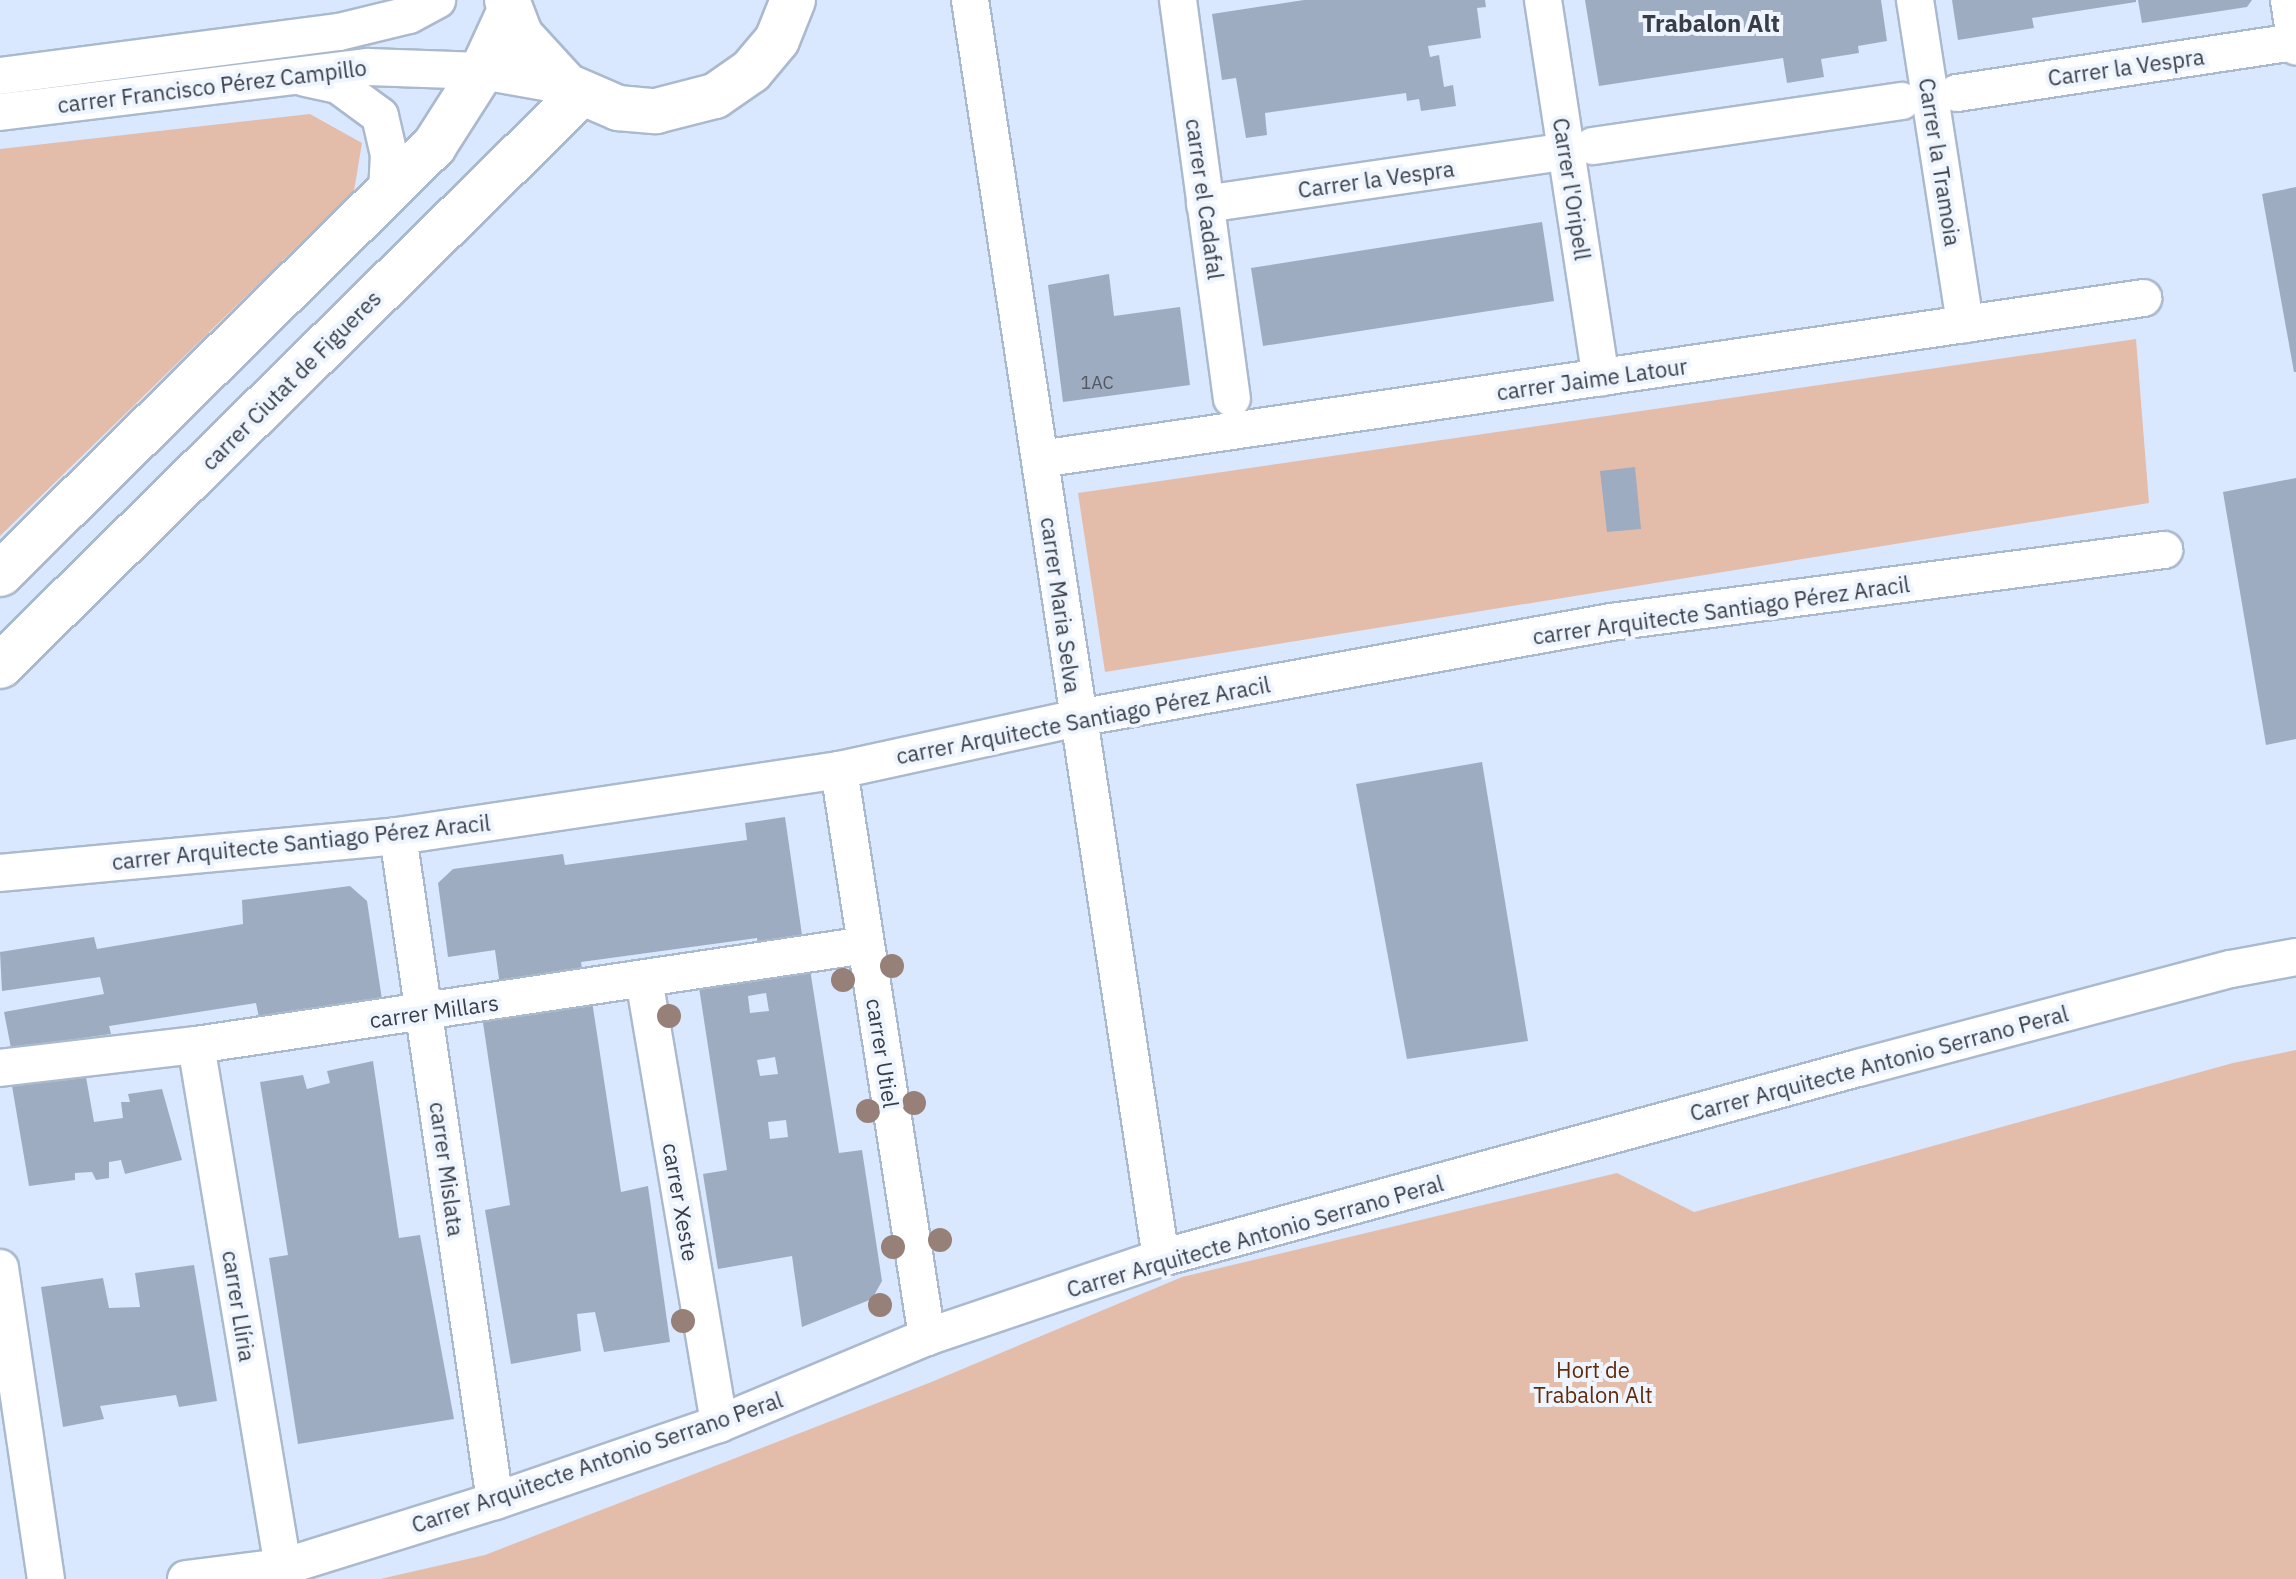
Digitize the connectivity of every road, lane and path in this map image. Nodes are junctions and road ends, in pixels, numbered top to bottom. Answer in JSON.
{"nodes":[{"id":1,"x":437,"y":0,"type":"edge"},
{"id":2,"x":793,"y":0,"type":"edge"},
{"id":3,"x":970,"y":0,"type":"edge"},
{"id":4,"x":1178,"y":0,"type":"edge"},
{"id":5,"x":1543,"y":0,"type":"edge"},
{"id":6,"x":1915,"y":0,"type":"edge"},
{"id":7,"x":2289,"y":0,"type":"edge"},
{"id":8,"x":508,"y":5,"type":"edge"},
{"id":9,"x":2296,"y":43,"type":"edge"},
{"id":10,"x":482,"y":71,"type":"junction"},
{"id":11,"x":288,"y":74,"type":"junction"},
{"id":12,"x":0,"y":76,"type":"edge"},
{"id":13,"x":574,"y":90,"type":"junction"},
{"id":14,"x":1957,"y":93,"type":"dead end"},
{"id":15,"x":1902,"y":101,"type":"dead end"},
{"id":16,"x":0,"y":112,"type":"edge"},
{"id":17,"x":1593,"y":146,"type":"dead end"},
{"id":18,"x":1546,"y":154,"type":"dead end"},
{"id":19,"x":387,"y":192,"type":"junction"},
{"id":20,"x":1205,"y":204,"type":"junction"},
{"id":21,"x":2143,"y":298,"type":"dead end"},
{"id":22,"x":1965,"y":324,"type":"junction"},
{"id":23,"x":1601,"y":378,"type":"junction"},
{"id":24,"x":1232,"y":398,"type":"dead end"},
{"id":25,"x":1040,"y":459,"type":"junction"},
{"id":26,"x":2164,"y":550,"type":"dead end"},
{"id":27,"x":0,"y":574,"type":"edge"},
{"id":28,"x":0,"y":666,"type":"edge"},
{"id":29,"x":1078,"y":718,"type":"junction"},
{"id":30,"x":839,"y":770,"type":"junction"},
{"id":31,"x":398,"y":836,"type":"junction"},
{"id":32,"x":0,"y":873,"type":"edge"},
{"id":33,"x":866,"y":945,"type":"junction"},
{"id":34,"x":2296,"y":957,"type":"edge"},
{"id":35,"x":644,"y":979,"type":"junction"},
{"id":36,"x":424,"y":1013,"type":"junction"},
{"id":37,"x":196,"y":1045,"type":"junction"},
{"id":38,"x":0,"y":1068,"type":"edge"},
{"id":39,"x":1161,"y":1258,"type":"junction"},
{"id":40,"x":0,"y":1268,"type":"edge"},
{"id":41,"x":927,"y":1337,"type":"junction"},
{"id":42,"x":719,"y":1424,"type":"junction"},
{"id":43,"x":495,"y":1501,"type":"junction"},
{"id":44,"x":283,"y":1567,"type":"junction"},
{"id":45,"x":46,"y":1579,"type":"edge"},
{"id":46,"x":186,"y":1579,"type":"edge"}],
"edges":[{"from":1,"to":12,"type":"street","name":"carrer Francisco Pérez Campillo"},
{"from":2,"to":13,"type":"main road"},
{"from":3,"to":25,"type":"street","name":"carrer Maria Selva"},
{"from":4,"to":20,"type":"street","name":"carrer el Cadafal"},
{"from":5,"to":23,"type":"street","name":"Carrer l'Oripell"},
{"from":6,"to":22,"type":"street","name":"Carrer la Tramoia"},
{"from":7,"to":9,"type":"street"},
{"from":8,"to":10,"type":"main road"},
{"from":8,"to":13,"type":"main road"},
{"from":9,"to":14,"type":"street","name":"Carrer la Vespra"},
{"from":10,"to":11,"type":"street","name":"carrer Francisco Pérez Campillo"},
{"from":10,"to":13,"type":"street","name":"carrer Francisco Pérez Campillo"},
{"from":10,"to":19,"type":"main road"},
{"from":11,"to":16,"type":"street","name":"carrer Francisco Pérez Campillo"},
{"from":11,"to":19,"type":"street"},
{"from":13,"to":28,"type":"main road","name":"carrer Ciutat de Figueres"},
{"from":15,"to":17,"type":"street"},
{"from":18,"to":20,"type":"street","name":"Carrer la Vespra"},
{"from":19,"to":27,"type":"main road"},
{"from":20,"to":24,"type":"street","name":"carrer el Cadafal"},
{"from":21,"to":22,"type":"street","name":"carrer Jaime Latour"},
{"from":22,"to":23,"type":"street","name":"carrer Jaime Latour"},
{"from":23,"to":25,"type":"street","name":"carrer Jaime Latour"},
{"from":25,"to":29,"type":"street","name":"carrer Maria Selva"},
{"from":26,"to":29,"type":"street","name":"carrer Arquitecte Santiago Pérez Aracil"},
{"from":29,"to":30,"type":"street","name":"carrer Arquitecte Santiago Pérez Aracil"},
{"from":29,"to":39,"type":"street","name":"carrer Maria Selva"},
{"from":30,"to":31,"type":"street","name":"carrer Arquitecte Santiago Pérez Aracil"},
{"from":30,"to":33,"type":"street","name":"carrer Utiel"},
{"from":31,"to":32,"type":"street","name":"carrer Arquitecte Santiago Pérez Aracil"},
{"from":31,"to":36,"type":"street","name":"carrer Mislata"},
{"from":33,"to":35,"type":"street","name":"carrer Millars"},
{"from":33,"to":41,"type":"street","name":"carrer Utiel"},
{"from":34,"to":39,"type":"street","name":"Carrer Arquitecte Antonio Serrano Peral"},
{"from":35,"to":36,"type":"street","name":"carrer Millars"},
{"from":35,"to":42,"type":"street","name":"carrer Xeste"},
{"from":36,"to":37,"type":"street","name":"carrer Millars"},
{"from":36,"to":43,"type":"street","name":"carrer Mislata"},
{"from":37,"to":38,"type":"street","name":"carrer Millars"},
{"from":37,"to":44,"type":"street","name":"carrer Llíria"},
{"from":39,"to":41,"type":"street","name":"Carrer Arquitecte Antonio Serrano Peral"},
{"from":40,"to":45,"type":"street"},
{"from":41,"to":42,"type":"street","name":"Carrer Arquitecte Antonio Serrano Peral"},
{"from":42,"to":43,"type":"street","name":"Carrer Arquitecte Antonio Serrano Peral"},
{"from":43,"to":44,"type":"street","name":"Carrer Arquitecte Antonio Serrano Peral"},
{"from":44,"to":46,"type":"street","name":"Carrer Arquitecte Antonio Serrano Peral"}]}
